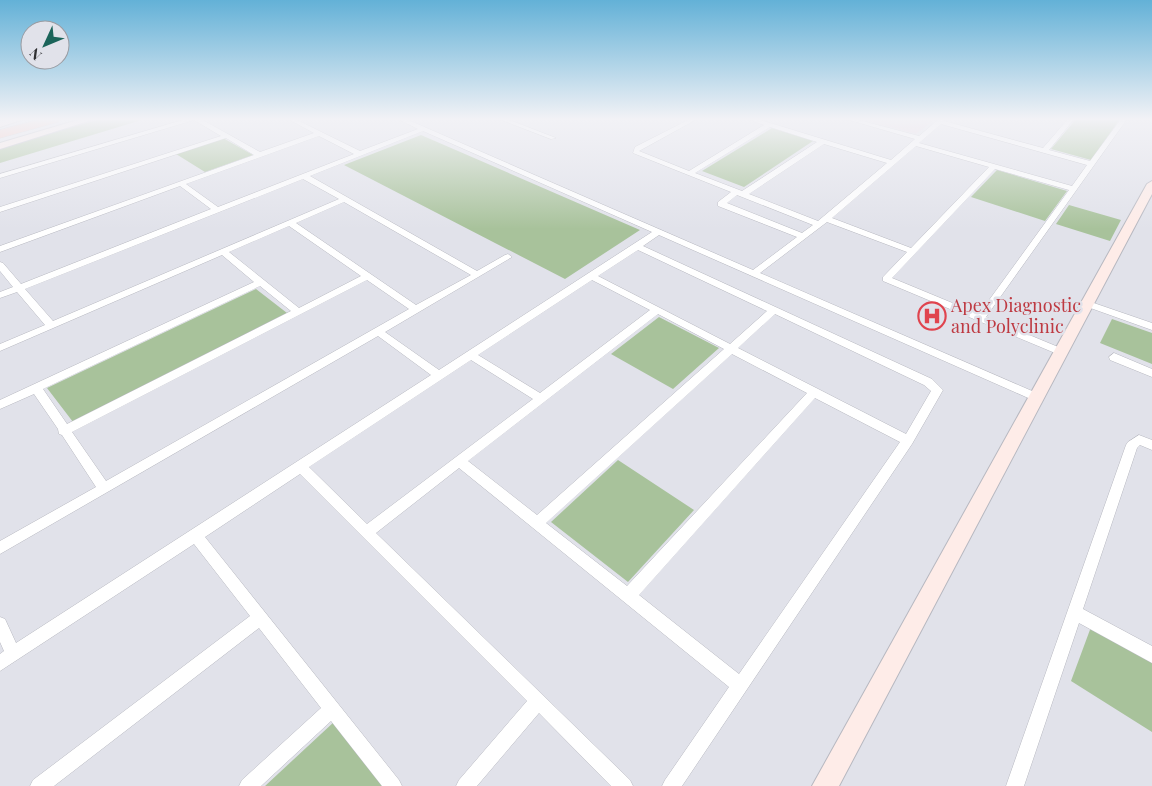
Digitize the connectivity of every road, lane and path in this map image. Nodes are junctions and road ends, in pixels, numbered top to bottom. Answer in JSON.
{"nodes":[{"id":1,"x":68,"y":156,"type":"edge"},
{"id":2,"x":167,"y":156,"type":"edge"},
{"id":3,"x":258,"y":156,"type":"edge"},
{"id":4,"x":356,"y":156,"type":"edge"},
{"id":5,"x":485,"y":156,"type":"edge"},
{"id":6,"x":644,"y":156,"type":"edge"},
{"id":7,"x":718,"y":156,"type":"edge"},
{"id":8,"x":800,"y":156,"type":"edge"},
{"id":9,"x":870,"y":156,"type":"edge"},
{"id":10,"x":902,"y":156,"type":"edge"},
{"id":11,"x":962,"y":156,"type":"edge"},
{"id":12,"x":1061,"y":156,"type":"edge"},
{"id":13,"x":1098,"y":156,"type":"edge"},
{"id":14,"x":893,"y":163,"type":"junction"},
{"id":15,"x":1092,"y":164,"type":"junction"},
{"id":16,"x":994,"y":166,"type":"junction"},
{"id":17,"x":690,"y":173,"type":"junction"},
{"id":18,"x":0,"y":176,"type":"edge"},
{"id":19,"x":304,"y":176,"type":"junction"},
{"id":20,"x":181,"y":184,"type":"junction"},
{"id":21,"x":1152,"y":184,"type":"edge"},
{"id":22,"x":1074,"y":189,"type":"junction"},
{"id":23,"x":740,"y":193,"type":"junction"},
{"id":24,"x":345,"y":200,"type":"junction"},
{"id":25,"x":0,"y":210,"type":"edge"},
{"id":26,"x":217,"y":210,"type":"junction"},
{"id":27,"x":822,"y":222,"type":"junction"},
{"id":28,"x":290,"y":223,"type":"junction"},
{"id":29,"x":660,"y":231,"type":"junction"},
{"id":30,"x":803,"y":236,"type":"junction"},
{"id":31,"x":637,"y":246,"type":"junction"},
{"id":32,"x":0,"y":249,"type":"edge"},
{"id":33,"x":911,"y":251,"type":"junction"},
{"id":34,"x":223,"y":252,"type":"junction"},
{"id":35,"x":508,"y":257,"type":"dead end"},
{"id":36,"x":0,"y":266,"type":"edge"},
{"id":37,"x":754,"y":273,"type":"junction"},
{"id":38,"x":478,"y":275,"type":"junction"},
{"id":39,"x":592,"y":276,"type":"junction"},
{"id":40,"x":367,"y":277,"type":"junction"},
{"id":41,"x":261,"y":282,"type":"junction"},
{"id":42,"x":18,"y":287,"type":"junction"},
{"id":43,"x":0,"y":294,"type":"edge"},
{"id":44,"x":1085,"y":303,"type":"junction"},
{"id":45,"x":415,"y":310,"type":"junction"},
{"id":46,"x":657,"y":310,"type":"junction"},
{"id":47,"x":774,"y":310,"type":"junction"},
{"id":48,"x":296,"y":311,"type":"junction"},
{"id":49,"x":980,"y":319,"type":"junction"},
{"id":50,"x":51,"y":326,"type":"junction"},
{"id":51,"x":1152,"y":327,"type":"edge"},
{"id":52,"x":377,"y":331,"type":"junction"},
{"id":53,"x":0,"y":348,"type":"edge"},
{"id":54,"x":731,"y":348,"type":"junction"},
{"id":55,"x":1059,"y":351,"type":"junction"},
{"id":56,"x":470,"y":355,"type":"junction"},
{"id":57,"x":1114,"y":357,"type":"dead end"},
{"id":58,"x":1152,"y":373,"type":"edge"},
{"id":59,"x":440,"y":375,"type":"junction"},
{"id":60,"x":36,"y":388,"type":"junction"},
{"id":61,"x":814,"y":392,"type":"junction"},
{"id":62,"x":1035,"y":397,"type":"junction"},
{"id":63,"x":541,"y":399,"type":"junction"},
{"id":64,"x":0,"y":404,"type":"edge"},
{"id":65,"x":63,"y":431,"type":"junction"},
{"id":66,"x":908,"y":441,"type":"junction"},
{"id":67,"x":1152,"y":445,"type":"edge"},
{"id":68,"x":459,"y":461,"type":"junction"},
{"id":69,"x":300,"y":466,"type":"junction"},
{"id":70,"x":104,"y":488,"type":"junction"},
{"id":71,"x":537,"y":523,"type":"junction"},
{"id":72,"x":367,"y":532,"type":"junction"},
{"id":73,"x":195,"y":536,"type":"junction"},
{"id":74,"x":0,"y":548,"type":"edge"},
{"id":75,"x":628,"y":596,"type":"junction"},
{"id":76,"x":1074,"y":612,"type":"junction"},
{"id":77,"x":260,"y":618,"type":"junction"},
{"id":78,"x":0,"y":624,"type":"edge"},
{"id":79,"x":1152,"y":655,"type":"edge"},
{"id":80,"x":7,"y":658,"type":"edge"},
{"id":81,"x":740,"y":685,"type":"junction"},
{"id":82,"x":538,"y":701,"type":"junction"},
{"id":83,"x":332,"y":709,"type":"junction"},
{"id":84,"x":39,"y":786,"type":"edge"},
{"id":85,"x":248,"y":786,"type":"edge"},
{"id":86,"x":393,"y":786,"type":"edge"},
{"id":87,"x":465,"y":786,"type":"edge"},
{"id":88,"x":624,"y":786,"type":"edge"},
{"id":89,"x":671,"y":786,"type":"edge"},
{"id":90,"x":825,"y":786,"type":"edge"},
{"id":91,"x":1014,"y":786,"type":"edge"}],
"edges":[{"from":1,"to":18,"type":"street"},
{"from":2,"to":25,"type":"street"},
{"from":3,"to":20,"type":"street"},
{"from":4,"to":19,"type":"street"},
{"from":5,"to":29,"type":"street"},
{"from":6,"to":17,"type":"street"},
{"from":7,"to":17,"type":"street"},
{"from":8,"to":23,"type":"street"},
{"from":9,"to":14,"type":"street"},
{"from":10,"to":14,"type":"street"},
{"from":11,"to":16,"type":"street"},
{"from":12,"to":15,"type":"street"},
{"from":13,"to":15,"type":"street"},
{"from":14,"to":27,"type":"street"},
{"from":15,"to":22,"type":"street"},
{"from":16,"to":22,"type":"street"},
{"from":16,"to":33,"type":"street"},
{"from":17,"to":23,"type":"street"},
{"from":19,"to":24,"type":"street"},
{"from":19,"to":26,"type":"street"},
{"from":20,"to":26,"type":"street"},
{"from":20,"to":32,"type":"street"},
{"from":21,"to":44,"type":"street"},
{"from":22,"to":49,"type":"street"},
{"from":23,"to":27,"type":"street"},
{"from":23,"to":30,"type":"street"},
{"from":24,"to":28,"type":"street"},
{"from":24,"to":38,"type":"street"},
{"from":26,"to":42,"type":"street"},
{"from":27,"to":30,"type":"street"},
{"from":27,"to":33,"type":"street"},
{"from":28,"to":34,"type":"street"},
{"from":28,"to":40,"type":"street"},
{"from":29,"to":31,"type":"street"},
{"from":29,"to":37,"type":"street"},
{"from":30,"to":37,"type":"street"},
{"from":31,"to":39,"type":"street"},
{"from":31,"to":47,"type":"street"},
{"from":33,"to":49,"type":"street"},
{"from":34,"to":41,"type":"street"},
{"from":34,"to":50,"type":"street"},
{"from":35,"to":38,"type":"street"},
{"from":36,"to":42,"type":"street"},
{"from":37,"to":62,"type":"street"},
{"from":38,"to":45,"type":"street"},
{"from":39,"to":46,"type":"street"},
{"from":39,"to":56,"type":"street"},
{"from":40,"to":45,"type":"street"},
{"from":40,"to":48,"type":"street"},
{"from":41,"to":48,"type":"street"},
{"from":41,"to":60,"type":"street"},
{"from":42,"to":43,"type":"street"},
{"from":42,"to":50,"type":"street"},
{"from":44,"to":51,"type":"street"},
{"from":44,"to":55,"type":"street"},
{"from":45,"to":52,"type":"street"},
{"from":46,"to":54,"type":"street"},
{"from":46,"to":63,"type":"street"},
{"from":47,"to":54,"type":"street"},
{"from":47,"to":66,"type":"street"},
{"from":48,"to":65,"type":"street"},
{"from":49,"to":55,"type":"street"},
{"from":50,"to":53,"type":"street"},
{"from":52,"to":59,"type":"street"},
{"from":52,"to":70,"type":"street"},
{"from":54,"to":61,"type":"street"},
{"from":54,"to":71,"type":"street"},
{"from":55,"to":62,"type":"street"},
{"from":56,"to":59,"type":"street"},
{"from":56,"to":63,"type":"street"},
{"from":57,"to":58,"type":"street"},
{"from":59,"to":69,"type":"street"},
{"from":60,"to":64,"type":"street"},
{"from":60,"to":65,"type":"street"},
{"from":61,"to":66,"type":"street"},
{"from":61,"to":75,"type":"street"},
{"from":62,"to":90,"type":"street"},
{"from":63,"to":68,"type":"street"},
{"from":65,"to":70,"type":"street"},
{"from":66,"to":81,"type":"street"},
{"from":67,"to":76,"type":"street"},
{"from":68,"to":71,"type":"street"},
{"from":68,"to":72,"type":"street"},
{"from":69,"to":72,"type":"street"},
{"from":69,"to":73,"type":"street"},
{"from":70,"to":74,"type":"street"},
{"from":71,"to":75,"type":"street"},
{"from":72,"to":82,"type":"street"},
{"from":73,"to":77,"type":"street"},
{"from":73,"to":80,"type":"street"},
{"from":75,"to":81,"type":"street"},
{"from":76,"to":79,"type":"street"},
{"from":76,"to":91,"type":"street"},
{"from":77,"to":83,"type":"street"},
{"from":77,"to":84,"type":"street"},
{"from":78,"to":80,"type":"street"},
{"from":81,"to":89,"type":"street"},
{"from":82,"to":87,"type":"street"},
{"from":82,"to":88,"type":"street"},
{"from":83,"to":85,"type":"street"},
{"from":83,"to":86,"type":"street"}]}
